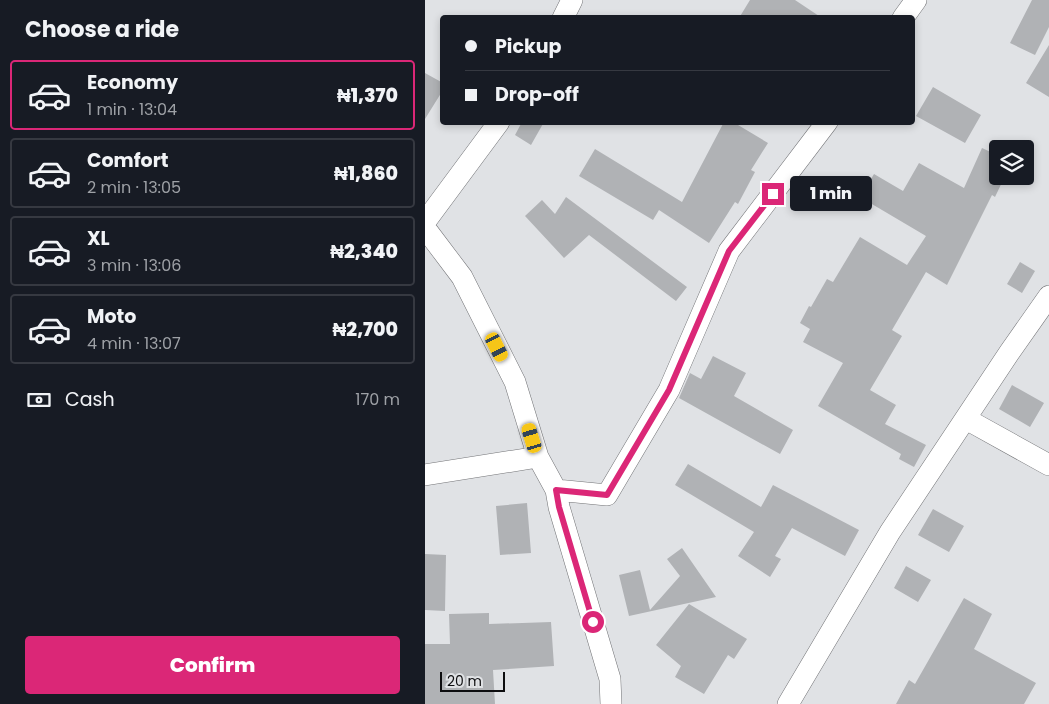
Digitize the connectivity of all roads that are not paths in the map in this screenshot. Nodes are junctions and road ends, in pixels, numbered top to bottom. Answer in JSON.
{"nodes":[{"id":1,"x":572,"y":0,"type":"edge"},
{"id":2,"x":916,"y":0,"type":"edge"},
{"id":3,"x":564,"y":15,"type":"edge"},
{"id":4,"x":905,"y":15,"type":"edge"},
{"id":5,"x":497,"y":125,"type":"edge"},
{"id":6,"x":825,"y":125,"type":"edge"},
{"id":7,"x":425,"y":222,"type":"edge"},
{"id":8,"x":425,"y":228,"type":"edge"},
{"id":9,"x":1049,"y":296,"type":"edge"},
{"id":10,"x":965,"y":419,"type":"junction"},
{"id":11,"x":538,"y":457,"type":"junction"},
{"id":12,"x":1049,"y":465,"type":"edge"},
{"id":13,"x":425,"y":475,"type":"edge"},
{"id":14,"x":556,"y":490,"type":"junction"},
{"id":15,"x":611,"y":704,"type":"edge"},
{"id":16,"x":789,"y":704,"type":"edge"}],
"edges":[{"from":1,"to":3,"type":"street"},
{"from":2,"to":4,"type":"street"},
{"from":5,"to":7,"type":"street"},
{"from":6,"to":14,"type":"street"},
{"from":8,"to":11,"type":"street"},
{"from":9,"to":10,"type":"street"},
{"from":10,"to":12,"type":"street"},
{"from":10,"to":16,"type":"street"},
{"from":11,"to":13,"type":"street"},
{"from":11,"to":14,"type":"street"},
{"from":14,"to":15,"type":"street"}]}
